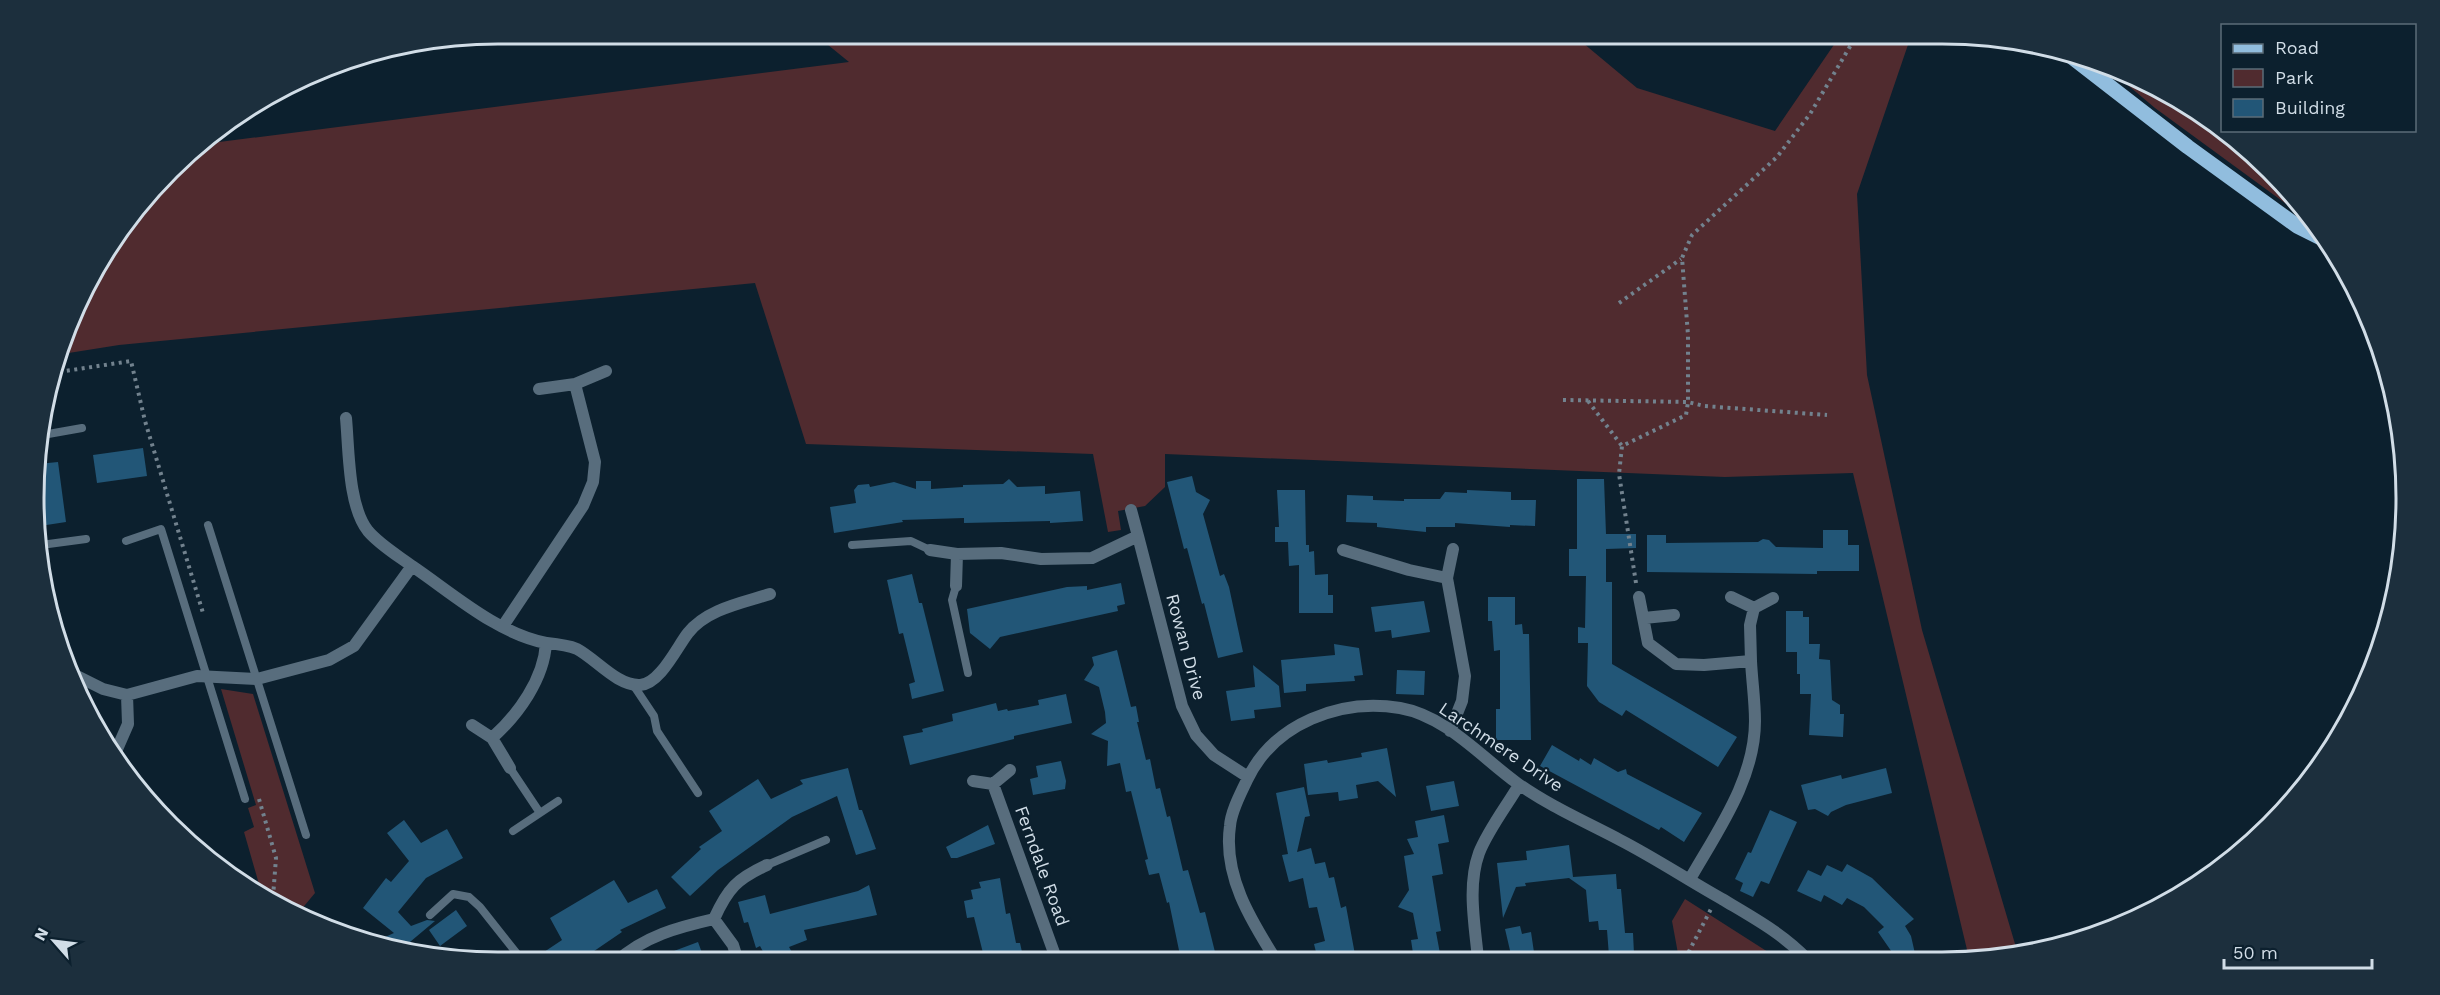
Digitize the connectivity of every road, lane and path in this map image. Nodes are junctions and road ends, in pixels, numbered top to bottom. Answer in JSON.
{"nodes":[{"id":1,"x":1851,"y":44,"type":"edge"},
{"id":2,"x":2085,"y":67,"type":"edge"},
{"id":3,"x":2312,"y":233,"type":"edge"},
{"id":4,"x":1682,"y":258,"type":"junction"},
{"id":5,"x":1619,"y":303,"type":"dead end"},
{"id":6,"x":606,"y":371,"type":"dead end"},
{"id":7,"x":575,"y":384,"type":"junction"},
{"id":8,"x":539,"y":389,"type":"dead end"},
{"id":9,"x":1563,"y":400,"type":"dead end"},
{"id":10,"x":1587,"y":400,"type":"junction"},
{"id":11,"x":1688,"y":402,"type":"junction"},
{"id":12,"x":1827,"y":416,"type":"dead end"},
{"id":13,"x":346,"y":418,"type":"dead end"},
{"id":14,"x":82,"y":428,"type":"dead end"},
{"id":15,"x":48,"y":434,"type":"edge"},
{"id":16,"x":1622,"y":446,"type":"junction"},
{"id":17,"x":1131,"y":510,"type":"dead end"},
{"id":18,"x":208,"y":525,"type":"dead end"},
{"id":19,"x":1138,"y":536,"type":"junction"},
{"id":20,"x":86,"y":539,"type":"dead end"},
{"id":21,"x":126,"y":541,"type":"dead end"},
{"id":22,"x":46,"y":544,"type":"edge"},
{"id":23,"x":852,"y":545,"type":"dead end"},
{"id":24,"x":1453,"y":549,"type":"dead end"},
{"id":25,"x":930,"y":550,"type":"joint"},
{"id":26,"x":1343,"y":550,"type":"dead end"},
{"id":27,"x":957,"y":554,"type":"junction"},
{"id":28,"x":412,"y":566,"type":"junction"},
{"id":29,"x":1447,"y":578,"type":"junction"},
{"id":30,"x":956,"y":586,"type":"joint"},
{"id":31,"x":770,"y":594,"type":"dead end"},
{"id":32,"x":1639,"y":597,"type":"joint"},
{"id":33,"x":1731,"y":597,"type":"dead end"},
{"id":34,"x":1773,"y":598,"type":"dead end"},
{"id":35,"x":1754,"y":608,"type":"junction"},
{"id":36,"x":1674,"y":615,"type":"dead end"},
{"id":37,"x":1644,"y":618,"type":"junction"},
{"id":38,"x":503,"y":626,"type":"junction"},
{"id":39,"x":546,"y":643,"type":"junction"},
{"id":40,"x":1751,"y":661,"type":"junction"},
{"id":41,"x":968,"y":673,"type":"dead end"},
{"id":42,"x":207,"y":675,"type":"junction"},
{"id":43,"x":81,"y":678,"type":"edge"},
{"id":44,"x":257,"y":679,"type":"junction"},
{"id":45,"x":632,"y":683,"type":"junction"},
{"id":46,"x":127,"y":695,"type":"junction"},
{"id":47,"x":472,"y":725,"type":"dead end"},
{"id":48,"x":1450,"y":731,"type":"junction"},
{"id":49,"x":492,"y":738,"type":"junction"},
{"id":50,"x":118,"y":747,"type":"edge"},
{"id":51,"x":510,"y":768,"type":"joint"},
{"id":52,"x":1010,"y":770,"type":"dead end"},
{"id":53,"x":1248,"y":777,"type":"junction"},
{"id":54,"x":973,"y":781,"type":"dead end"},
{"id":55,"x":993,"y":784,"type":"junction"},
{"id":56,"x":1519,"y":785,"type":"junction"},
{"id":57,"x":698,"y":793,"type":"dead end"},
{"id":58,"x":245,"y":799,"type":"dead end"},
{"id":59,"x":558,"y":801,"type":"dead end"},
{"id":60,"x":540,"y":813,"type":"junction"},
{"id":61,"x":513,"y":831,"type":"dead end"},
{"id":62,"x":306,"y":835,"type":"dead end"},
{"id":63,"x":826,"y":840,"type":"dead end"},
{"id":64,"x":768,"y":865,"type":"joint"},
{"id":65,"x":1690,"y":879,"type":"junction"},
{"id":66,"x":1717,"y":897,"type":"junction"},
{"id":67,"x":430,"y":915,"type":"dead end"},
{"id":68,"x":714,"y":919,"type":"junction"},
{"id":69,"x":516,"y":952,"type":"edge"},
{"id":70,"x":627,"y":952,"type":"edge"},
{"id":71,"x":735,"y":952,"type":"edge"},
{"id":72,"x":1054,"y":952,"type":"edge"},
{"id":73,"x":1272,"y":952,"type":"edge"},
{"id":74,"x":1477,"y":952,"type":"edge"},
{"id":75,"x":1689,"y":952,"type":"edge"},
{"id":76,"x":1801,"y":952,"type":"edge"}],
"edges":[{"from":1,"to":4,"type":"path"},
{"from":2,"to":3,"type":"main road"},
{"from":4,"to":5,"type":"path"},
{"from":4,"to":11,"type":"path"},
{"from":6,"to":7,"type":"street"},
{"from":7,"to":8,"type":"street"},
{"from":7,"to":38,"type":"street"},
{"from":9,"to":10,"type":"path"},
{"from":10,"to":11,"type":"path"},
{"from":10,"to":16,"type":"path"},
{"from":11,"to":12,"type":"path"},
{"from":11,"to":16,"type":"path"},
{"from":13,"to":28,"type":"street"},
{"from":14,"to":15,"type":"lane"},
{"from":16,"to":32,"type":"path"},
{"from":17,"to":19,"type":"street","name":"Rowan Drive"},
{"from":18,"to":44,"type":"lane"},
{"from":19,"to":27,"type":"street"},
{"from":19,"to":53,"type":"street","name":"Rowan Drive"},
{"from":20,"to":22,"type":"lane"},
{"from":21,"to":42,"type":"lane"},
{"from":23,"to":25,"type":"lane"},
{"from":24,"to":29,"type":"street"},
{"from":25,"to":27,"type":"street"},
{"from":26,"to":29,"type":"street"},
{"from":27,"to":30,"type":"street"},
{"from":28,"to":38,"type":"street"},
{"from":28,"to":44,"type":"street"},
{"from":29,"to":48,"type":"street"},
{"from":30,"to":41,"type":"lane"},
{"from":31,"to":45,"type":"street"},
{"from":32,"to":37,"type":"street"},
{"from":33,"to":35,"type":"street"},
{"from":34,"to":35,"type":"street"},
{"from":35,"to":40,"type":"street"},
{"from":36,"to":37,"type":"street"},
{"from":37,"to":40,"type":"street"},
{"from":38,"to":39,"type":"street"},
{"from":39,"to":45,"type":"street"},
{"from":39,"to":49,"type":"street"},
{"from":40,"to":65,"type":"street"},
{"from":42,"to":44,"type":"street"},
{"from":42,"to":46,"type":"street"},
{"from":42,"to":58,"type":"lane"},
{"from":43,"to":46,"type":"street"},
{"from":44,"to":62,"type":"lane"},
{"from":45,"to":57,"type":"lane"},
{"from":46,"to":50,"type":"street"},
{"from":47,"to":49,"type":"street"},
{"from":48,"to":53,"type":"street","name":"Larchmere Drive"},
{"from":48,"to":56,"type":"street","name":"Larchmere Drive"},
{"from":49,"to":51,"type":"street"},
{"from":51,"to":60,"type":"lane"},
{"from":52,"to":55,"type":"street"},
{"from":53,"to":73,"type":"street","name":"Larchmere Drive"},
{"from":54,"to":55,"type":"street"},
{"from":55,"to":72,"type":"street","name":"Ferndale Road"},
{"from":56,"to":65,"type":"street","name":"Larchmere Drive"},
{"from":56,"to":74,"type":"street"},
{"from":59,"to":60,"type":"lane"},
{"from":60,"to":61,"type":"lane"},
{"from":63,"to":64,"type":"lane"},
{"from":64,"to":68,"type":"street"},
{"from":65,"to":66,"type":"street","name":"Larchmere Drive"},
{"from":66,"to":75,"type":"path"},
{"from":66,"to":76,"type":"street","name":"Larchmere Drive"},
{"from":67,"to":69,"type":"lane"},
{"from":68,"to":70,"type":"street"},
{"from":68,"to":71,"type":"street"}]}
